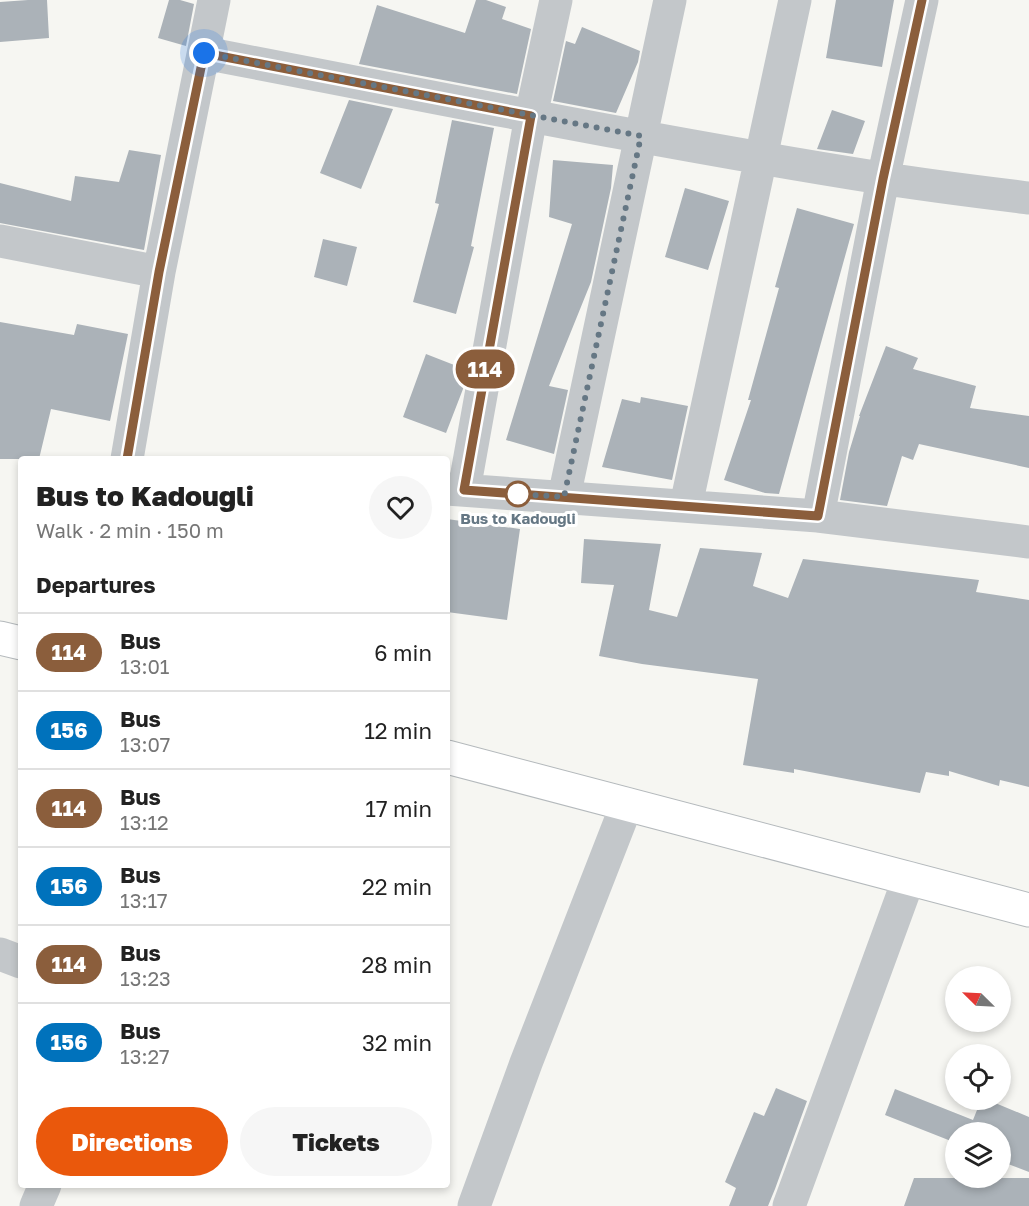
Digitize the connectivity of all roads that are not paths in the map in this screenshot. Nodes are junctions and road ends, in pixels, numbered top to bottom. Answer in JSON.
{"nodes":[{"id":1,"x":214,"y":0,"type":"edge"},
{"id":2,"x":556,"y":0,"type":"edge"},
{"id":3,"x":670,"y":0,"type":"edge"},
{"id":4,"x":795,"y":0,"type":"edge"},
{"id":5,"x":922,"y":0,"type":"edge"},
{"id":6,"x":204,"y":53,"type":"junction"},
{"id":7,"x":531,"y":116,"type":"junction"},
{"id":8,"x":641,"y":136,"type":"junction"},
{"id":9,"x":762,"y":158,"type":"junction"},
{"id":10,"x":883,"y":179,"type":"junction"},
{"id":11,"x":1029,"y":198,"type":"edge"},
{"id":12,"x":0,"y":241,"type":"edge"},
{"id":13,"x":159,"y":272,"type":"junction"},
{"id":14,"x":128,"y":456,"type":"edge"},
{"id":15,"x":455,"y":490,"type":"edge"},
{"id":16,"x":564,"y":497,"type":"junction"},
{"id":17,"x":686,"y":506,"type":"junction"},
{"id":18,"x":818,"y":516,"type":"junction"},
{"id":19,"x":1029,"y":542,"type":"edge"},
{"id":20,"x":0,"y":638,"type":"edge"},
{"id":21,"x":18,"y":642,"type":"edge"},
{"id":22,"x":450,"y":758,"type":"edge"},
{"id":23,"x":627,"y":804,"type":"junction"},
{"id":24,"x":909,"y":878,"type":"junction"},
{"id":25,"x":1029,"y":909,"type":"edge"},
{"id":26,"x":0,"y":954,"type":"edge"},
{"id":27,"x":18,"y":961,"type":"edge"},
{"id":28,"x":44,"y":1188,"type":"edge"},
{"id":29,"x":36,"y":1206,"type":"edge"},
{"id":30,"x":474,"y":1206,"type":"edge"},
{"id":31,"x":789,"y":1206,"type":"edge"}],
"edges":[{"from":1,"to":6,"type":"street"},
{"from":2,"to":7,"type":"street"},
{"from":3,"to":8,"type":"street"},
{"from":4,"to":9,"type":"street"},
{"from":5,"to":10,"type":"street"},
{"from":6,"to":7,"type":"street"},
{"from":6,"to":13,"type":"street"},
{"from":7,"to":8,"type":"street"},
{"from":7,"to":15,"type":"street"},
{"from":8,"to":9,"type":"street"},
{"from":8,"to":16,"type":"street"},
{"from":9,"to":10,"type":"street"},
{"from":9,"to":17,"type":"street"},
{"from":10,"to":11,"type":"street"},
{"from":10,"to":18,"type":"street"},
{"from":12,"to":13,"type":"street"},
{"from":13,"to":14,"type":"street"},
{"from":15,"to":16,"type":"street"},
{"from":16,"to":17,"type":"street"},
{"from":17,"to":18,"type":"street"},
{"from":18,"to":19,"type":"street"},
{"from":20,"to":21,"type":"main road"},
{"from":22,"to":23,"type":"main road"},
{"from":23,"to":24,"type":"main road"},
{"from":23,"to":30,"type":"street"},
{"from":24,"to":25,"type":"main road"},
{"from":24,"to":31,"type":"street"},
{"from":26,"to":27,"type":"street"},
{"from":28,"to":29,"type":"street"}]}
